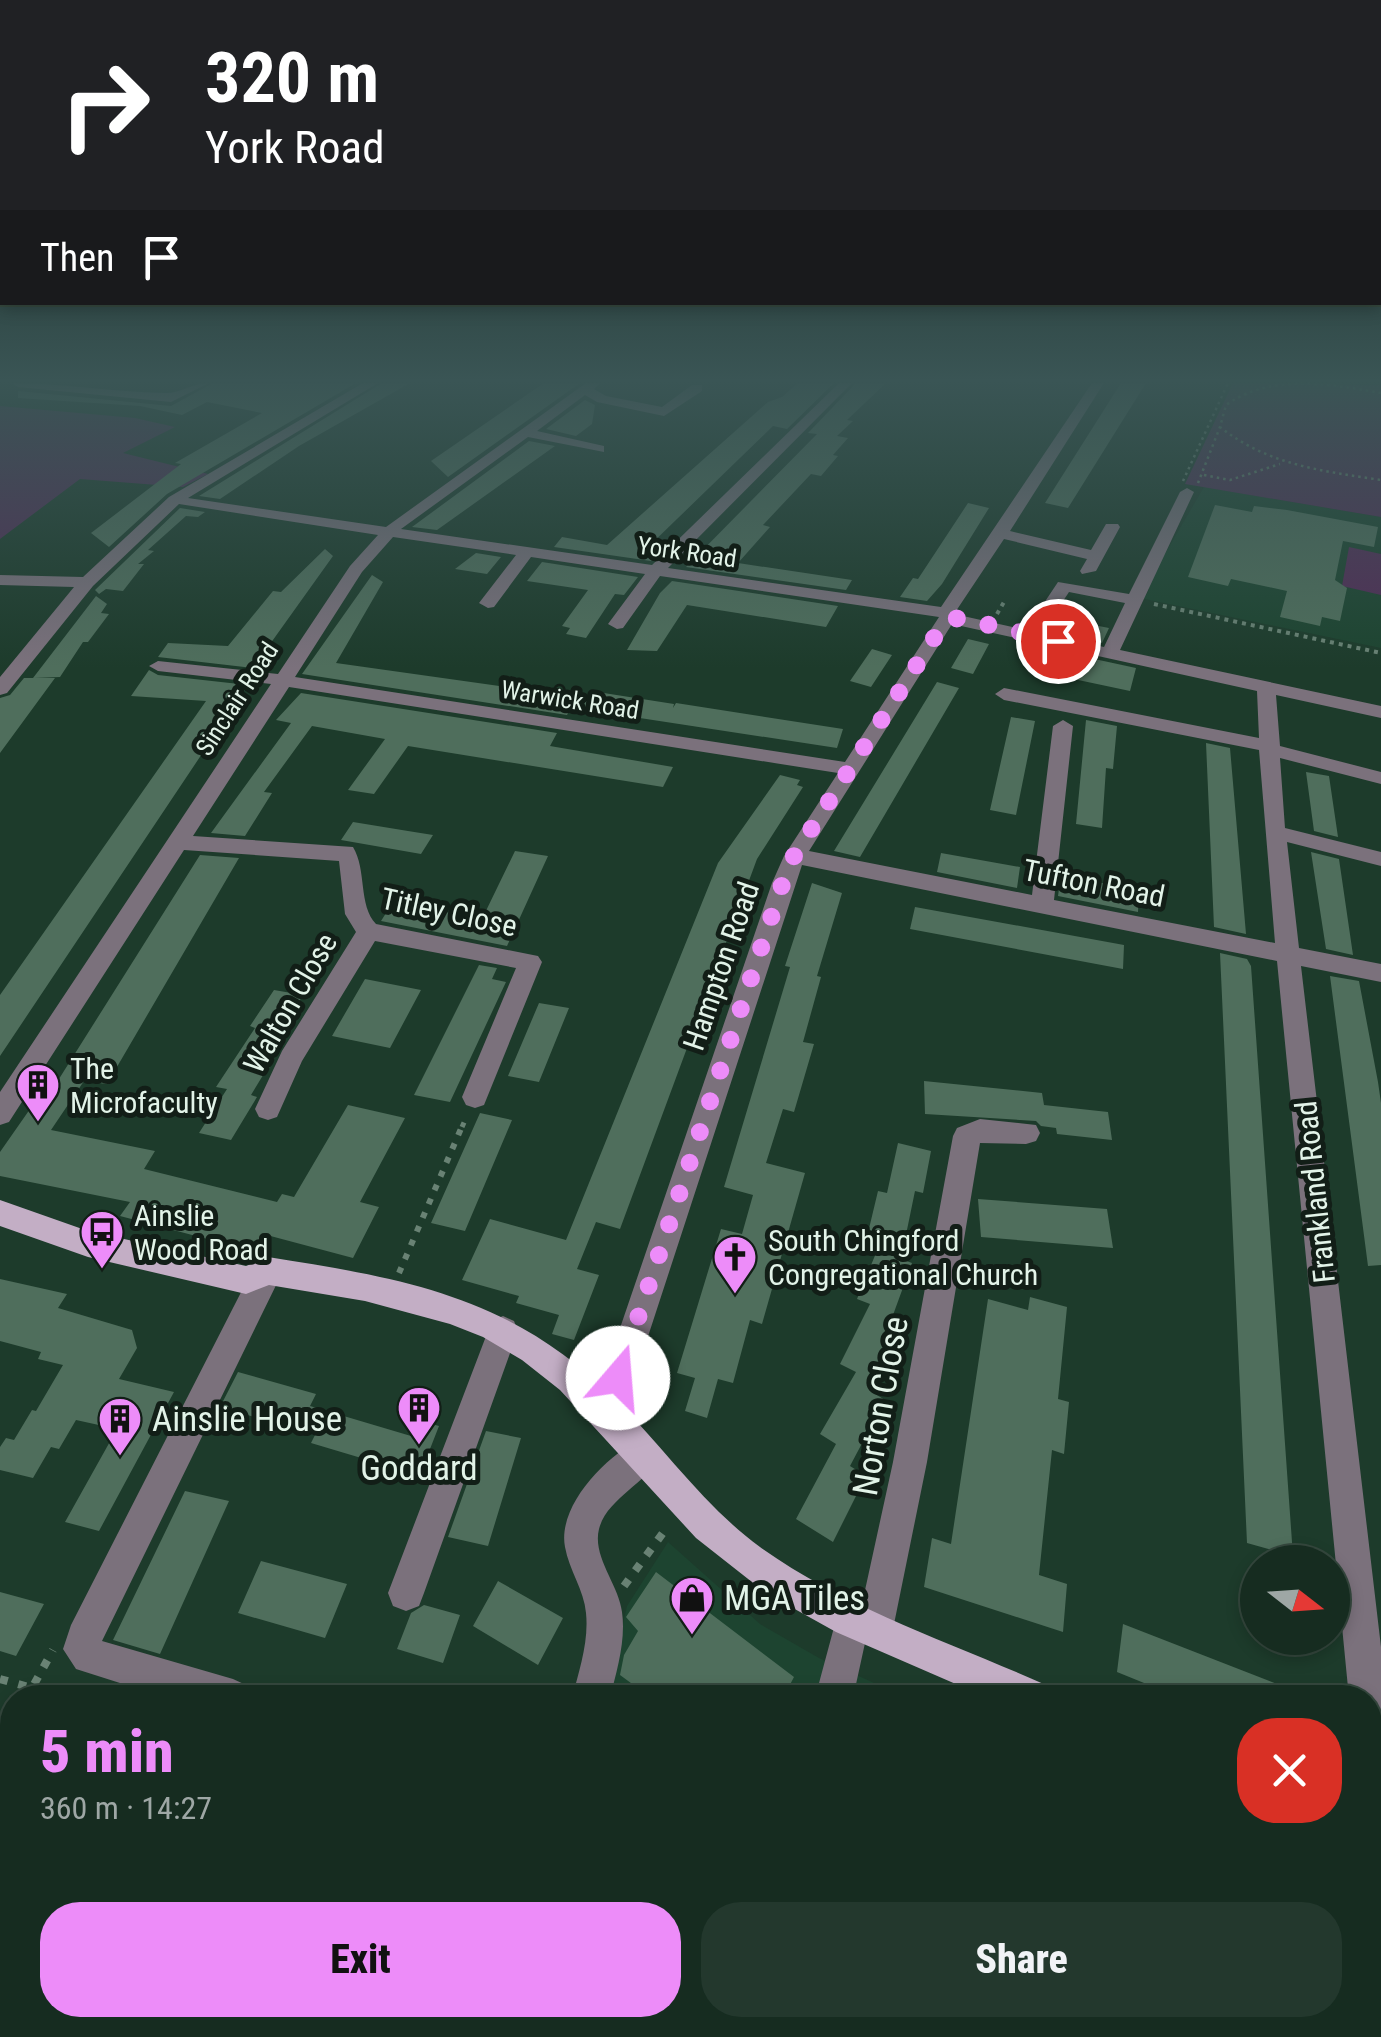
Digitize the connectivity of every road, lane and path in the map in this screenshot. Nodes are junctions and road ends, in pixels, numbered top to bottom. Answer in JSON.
{"nodes":[{"id":1,"x":211,"y":478,"type":"edge"},
{"id":2,"x":465,"y":478,"type":"edge"},
{"id":3,"x":749,"y":478,"type":"edge"},
{"id":4,"x":1038,"y":478,"type":"edge"},
{"id":5,"x":1188,"y":478,"type":"edge"},
{"id":6,"x":1198,"y":478,"type":"edge"},
{"id":7,"x":1184,"y":487,"type":"junction"},
{"id":8,"x":186,"y":502,"type":"dead end"},
{"id":9,"x":1112,"y":527,"type":"dead end"},
{"id":10,"x":1002,"y":534,"type":"junction"},
{"id":11,"x":386,"y":538,"type":"junction"},
{"id":12,"x":526,"y":553,"type":"junction"},
{"id":13,"x":654,"y":572,"type":"junction"},
{"id":14,"x":0,"y":580,"type":"edge"},
{"id":15,"x":88,"y":582,"type":"junction"},
{"id":16,"x":1133,"y":600,"type":"junction"},
{"id":17,"x":488,"y":603,"type":"dead end"},
{"id":18,"x":948,"y":616,"type":"junction"},
{"id":19,"x":617,"y":624,"type":"dead end"},
{"id":20,"x":1032,"y":635,"type":"junction"},
{"id":21,"x":1110,"y":652,"type":"junction"},
{"id":22,"x":1381,"y":653,"type":"edge"},
{"id":23,"x":158,"y":666,"type":"dead end"},
{"id":24,"x":281,"y":680,"type":"junction"},
{"id":25,"x":1266,"y":686,"type":"junction"},
{"id":26,"x":0,"y":689,"type":"edge"},
{"id":27,"x":1004,"y":694,"type":"dead end"},
{"id":28,"x":1381,"y":712,"type":"edge"},
{"id":29,"x":1064,"y":726,"type":"dead end"},
{"id":30,"x":1268,"y":748,"type":"junction"},
{"id":31,"x":850,"y":768,"type":"junction"},
{"id":32,"x":1381,"y":778,"type":"edge"},
{"id":33,"x":1275,"y":832,"type":"junction"},
{"id":34,"x":178,"y":842,"type":"junction"},
{"id":35,"x":794,"y":856,"type":"junction"},
{"id":36,"x":1381,"y":858,"type":"edge"},
{"id":37,"x":1042,"y":903,"type":"junction"},
{"id":38,"x":370,"y":931,"type":"junction"},
{"id":39,"x":1290,"y":952,"type":"junction"},
{"id":40,"x":1381,"y":973,"type":"edge"},
{"id":41,"x":475,"y":1097,"type":"joint"},
{"id":42,"x":268,"y":1108,"type":"dead end"},
{"id":43,"x":0,"y":1114,"type":"edge"},
{"id":44,"x":1026,"y":1134,"type":"dead end"},
{"id":45,"x":0,"y":1213,"type":"edge"},
{"id":46,"x":268,"y":1271,"type":"junction"},
{"id":47,"x":391,"y":1291,"type":"junction"},
{"id":48,"x":503,"y":1331,"type":"junction"},
{"id":49,"x":606,"y":1413,"type":"junction"},
{"id":50,"x":642,"y":1456,"type":"junction"},
{"id":51,"x":668,"y":1526,"type":"dead end"},
{"id":52,"x":406,"y":1593,"type":"dead end"},
{"id":53,"x":605,"y":1613,"type":"junction"},
{"id":54,"x":864,"y":1624,"type":"junction"},
{"id":55,"x":188,"y":1685,"type":"edge"},
{"id":56,"x":594,"y":1685,"type":"edge"},
{"id":57,"x":839,"y":1685,"type":"edge"},
{"id":58,"x":1004,"y":1685,"type":"edge"},
{"id":59,"x":1367,"y":1685,"type":"edge"}],
"edges":[{"from":1,"to":15,"type":"street"},
{"from":2,"to":11,"type":"street","name":"Sinclair Road"},
{"from":3,"to":13,"type":"street"},
{"from":4,"to":10,"type":"street","name":"Hampton Road"},
{"from":5,"to":7,"type":"path"},
{"from":6,"to":7,"type":"path"},
{"from":7,"to":16,"type":"street"},
{"from":8,"to":11,"type":"street","name":"York Road"},
{"from":9,"to":10,"type":"street"},
{"from":10,"to":18,"type":"street","name":"Hampton Road"},
{"from":11,"to":12,"type":"street","name":"York Road"},
{"from":11,"to":24,"type":"street","name":"Sinclair Road"},
{"from":12,"to":13,"type":"street","name":"York Road"},
{"from":12,"to":17,"type":"street"},
{"from":13,"to":18,"type":"street","name":"York Road"},
{"from":13,"to":19,"type":"street"},
{"from":14,"to":15,"type":"street"},
{"from":15,"to":26,"type":"street"},
{"from":16,"to":20,"type":"street"},
{"from":16,"to":21,"type":"street"},
{"from":16,"to":22,"type":"path"},
{"from":18,"to":20,"type":"street","name":"York Road"},
{"from":18,"to":31,"type":"street","name":"Hampton Road"},
{"from":20,"to":21,"type":"street","name":"York Road"},
{"from":21,"to":25,"type":"street","name":"York Road"},
{"from":23,"to":24,"type":"street","name":"Warwick Road"},
{"from":24,"to":31,"type":"street","name":"Warwick Road"},
{"from":24,"to":34,"type":"street","name":"Sinclair Road"},
{"from":25,"to":28,"type":"street","name":"York Road"},
{"from":25,"to":30,"type":"street","name":"Frankland Road"},
{"from":27,"to":30,"type":"street"},
{"from":29,"to":37,"type":"street"},
{"from":30,"to":32,"type":"street"},
{"from":30,"to":33,"type":"street","name":"Frankland Road"},
{"from":31,"to":35,"type":"street","name":"Hampton Road"},
{"from":33,"to":36,"type":"street"},
{"from":33,"to":39,"type":"street","name":"Frankland Road"},
{"from":34,"to":38,"type":"street","name":"Titley Close"},
{"from":34,"to":43,"type":"street","name":"Sinclair Road"},
{"from":35,"to":37,"type":"street","name":"Tufton Road"},
{"from":35,"to":49,"type":"street","name":"Hampton Road"},
{"from":37,"to":39,"type":"street","name":"Tufton Road"},
{"from":38,"to":41,"type":"street","name":"Titley Close"},
{"from":38,"to":42,"type":"street","name":"Walton Close"},
{"from":39,"to":40,"type":"street","name":"Tufton Road"},
{"from":39,"to":59,"type":"street","name":"Frankland Road"},
{"from":41,"to":47,"type":"path"},
{"from":44,"to":54,"type":"street","name":"Norton Close"},
{"from":45,"to":46,"type":"main road"},
{"from":46,"to":47,"type":"main road"},
{"from":46,"to":55,"type":"street"},
{"from":47,"to":48,"type":"main road"},
{"from":48,"to":49,"type":"main road"},
{"from":48,"to":52,"type":"street"},
{"from":49,"to":50,"type":"main road"},
{"from":50,"to":53,"type":"street"},
{"from":50,"to":54,"type":"main road"},
{"from":51,"to":53,"type":"path"},
{"from":53,"to":56,"type":"street"},
{"from":54,"to":57,"type":"street"},
{"from":54,"to":58,"type":"main road"}]}
